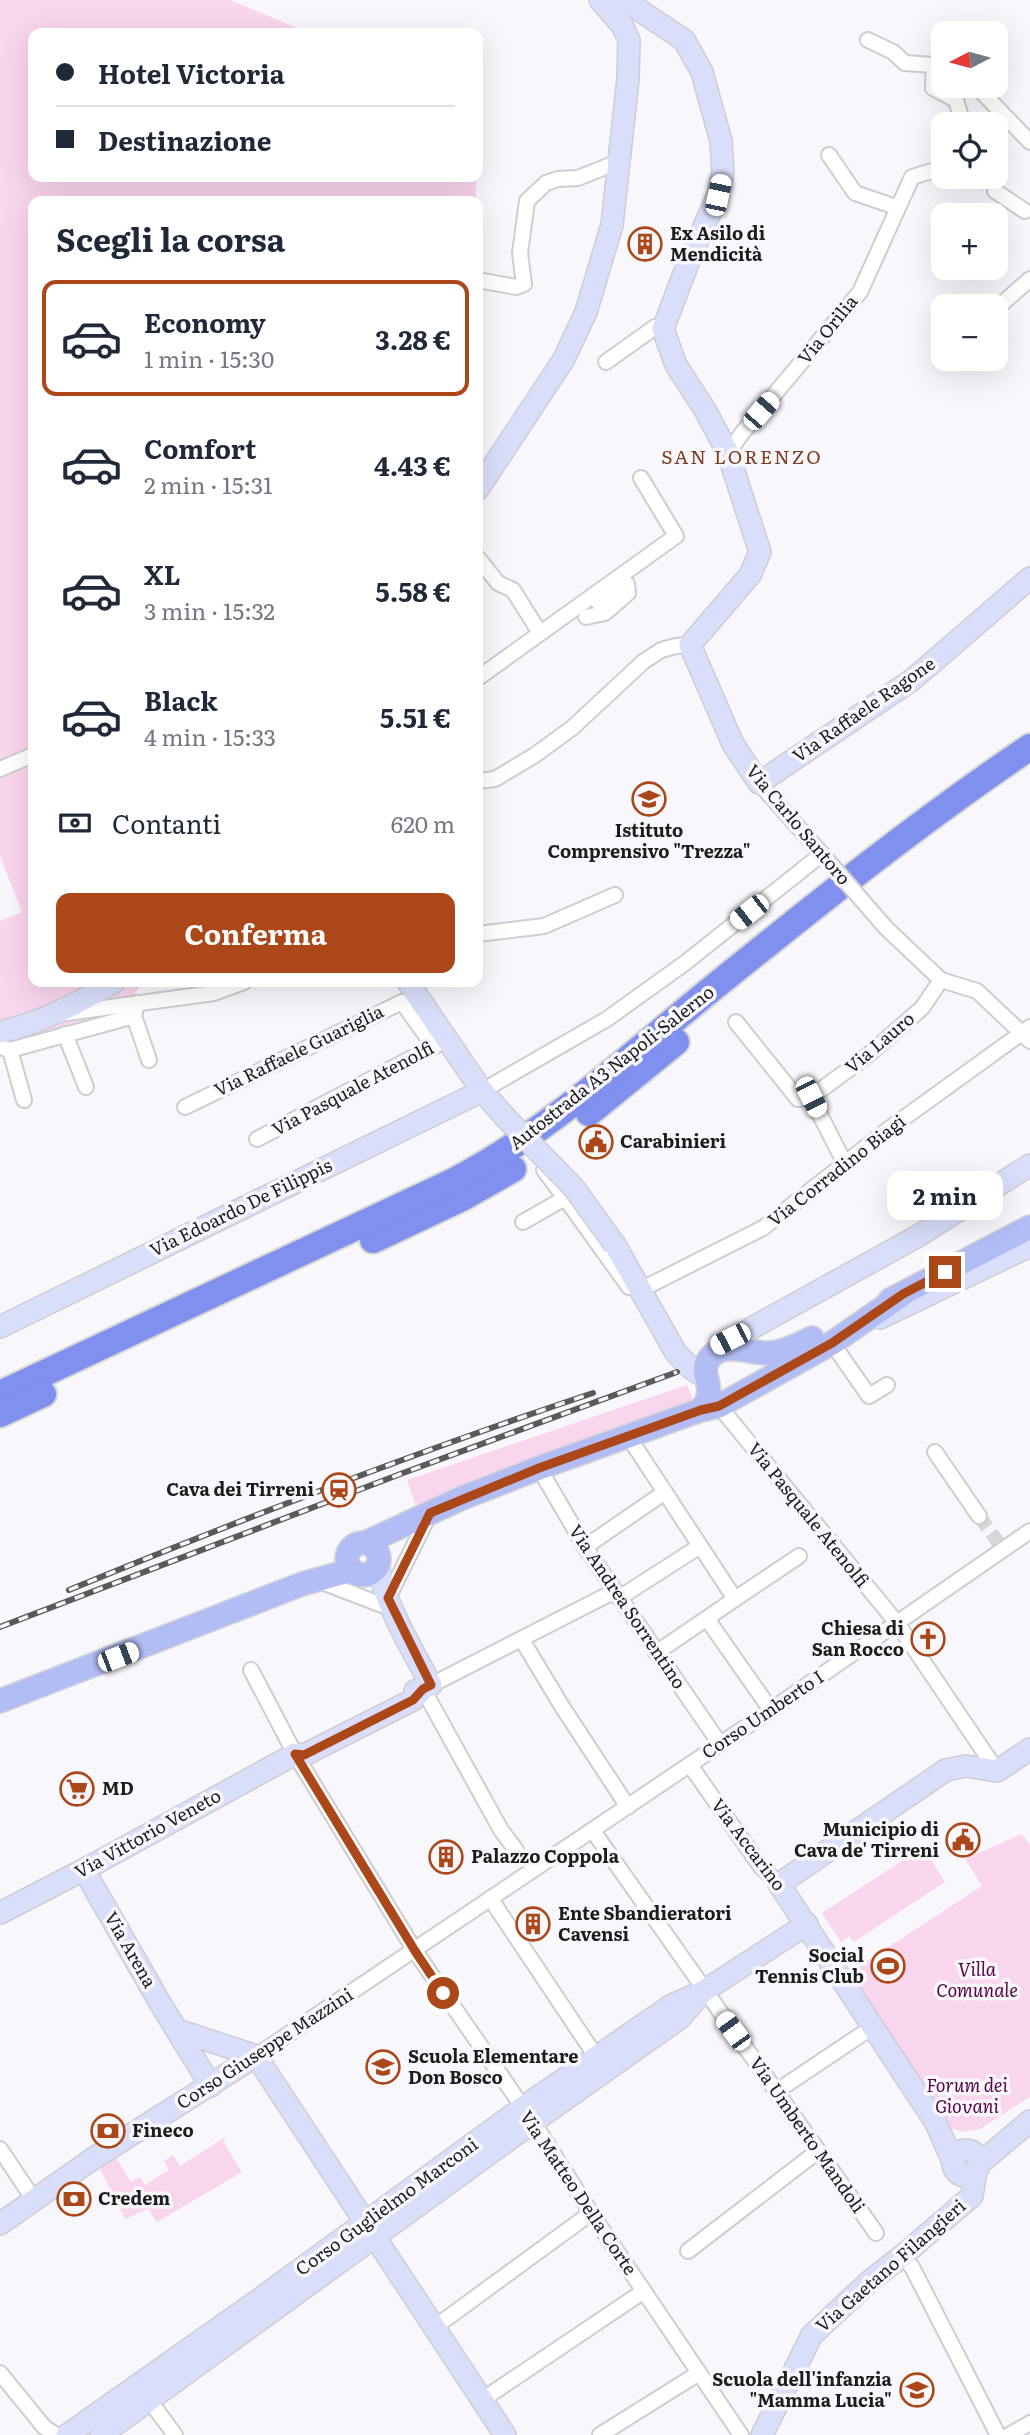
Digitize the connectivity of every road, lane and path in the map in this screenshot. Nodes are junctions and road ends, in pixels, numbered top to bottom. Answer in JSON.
{"nodes":[{"id":1,"x":600,"y":0,"type":"edge"},
{"id":2,"x":624,"y":0,"type":"edge"},
{"id":3,"x":868,"y":40,"type":"dead end"},
{"id":4,"x":931,"y":66,"type":"edge"},
{"id":5,"x":988,"y":98,"type":"edge"},
{"id":6,"x":1030,"y":142,"type":"edge"},
{"id":7,"x":829,"y":155,"type":"dead end"},
{"id":8,"x":619,"y":165,"type":"junction"},
{"id":9,"x":931,"y":170,"type":"edge"},
{"id":10,"x":995,"y":191,"type":"tunnel mouth"},
{"id":11,"x":896,"y":207,"type":"junction"},
{"id":12,"x":1025,"y":211,"type":"dead end"},
{"id":13,"x":1030,"y":279,"type":"edge"},
{"id":14,"x":483,"y":281,"type":"edge"},
{"id":15,"x":1008,"y":298,"type":"edge"},
{"id":16,"x":663,"y":329,"type":"junction"},
{"id":17,"x":606,"y":362,"type":"dead end"},
{"id":18,"x":728,"y":453,"type":"junction"},
{"id":19,"x":641,"y":478,"type":"dead end"},
{"id":20,"x":483,"y":481,"type":"edge"},
{"id":21,"x":483,"y":564,"type":"edge"},
{"id":22,"x":1030,"y":578,"type":"edge"},
{"id":23,"x":540,"y":633,"type":"junction"},
{"id":24,"x":690,"y":646,"type":"junction"},
{"id":25,"x":483,"y":674,"type":"edge"},
{"id":26,"x":1030,"y":747,"type":"edge"},
{"id":27,"x":28,"y":757,"type":"edge"},
{"id":28,"x":0,"y":769,"type":"edge"},
{"id":29,"x":1030,"y":769,"type":"edge"},
{"id":30,"x":483,"y":780,"type":"edge"},
{"id":31,"x":759,"y":783,"type":"junction"},
{"id":32,"x":822,"y":854,"type":"junction"},
{"id":33,"x":615,"y":895,"type":"dead end"},
{"id":34,"x":483,"y":933,"type":"edge"},
{"id":35,"x":941,"y":980,"type":"junction"},
{"id":36,"x":108,"y":987,"type":"edge"},
{"id":37,"x":230,"y":987,"type":"edge"},
{"id":38,"x":411,"y":987,"type":"edge"},
{"id":39,"x":135,"y":1010,"type":"junction"},
{"id":40,"x":736,"y":1022,"type":"dead end"},
{"id":41,"x":61,"y":1024,"type":"junction"},
{"id":42,"x":1027,"y":1034,"type":"edge"},
{"id":43,"x":3,"y":1043,"type":"edge"},
{"id":44,"x":441,"y":1043,"type":"junction"},
{"id":45,"x":149,"y":1060,"type":"dead end"},
{"id":46,"x":86,"y":1087,"type":"dead end"},
{"id":47,"x":482,"y":1091,"type":"junction"},
{"id":48,"x":811,"y":1097,"type":"junction"},
{"id":49,"x":24,"y":1100,"type":"dead end"},
{"id":50,"x":185,"y":1107,"type":"dead end"},
{"id":51,"x":257,"y":1139,"type":"dead end"},
{"id":52,"x":845,"y":1164,"type":"junction"},
{"id":53,"x":1030,"y":1166,"type":"edge"},
{"id":54,"x":544,"y":1170,"type":"dead end"},
{"id":55,"x":565,"y":1198,"type":"junction"},
{"id":56,"x":523,"y":1222,"type":"dead end"},
{"id":57,"x":1030,"y":1227,"type":"edge"},
{"id":58,"x":1030,"y":1246,"type":"edge"},
{"id":59,"x":642,"y":1290,"type":"junction"},
{"id":60,"x":903,"y":1294,"type":"junction"},
{"id":61,"x":654,"y":1314,"type":"junction"},
{"id":62,"x":0,"y":1327,"type":"edge"},
{"id":63,"x":832,"y":1343,"type":"junction"},
{"id":64,"x":718,"y":1349,"type":"junction"},
{"id":65,"x":676,"y":1353,"type":"junction"},
{"id":66,"x":708,"y":1381,"type":"junction"},
{"id":67,"x":887,"y":1385,"type":"dead end"},
{"id":68,"x":742,"y":1391,"type":"junction"},
{"id":69,"x":0,"y":1394,"type":"edge"},
{"id":70,"x":710,"y":1408,"type":"junction"},
{"id":71,"x":0,"y":1414,"type":"edge"},
{"id":72,"x":628,"y":1436,"type":"junction"},
{"id":73,"x":935,"y":1452,"type":"dead end"},
{"id":74,"x":539,"y":1468,"type":"junction"},
{"id":75,"x":665,"y":1492,"type":"junction"},
{"id":76,"x":979,"y":1516,"type":"tunnel mouth"},
{"id":77,"x":424,"y":1517,"type":"junction"},
{"id":78,"x":1030,"y":1531,"type":"edge"},
{"id":79,"x":700,"y":1546,"type":"junction"},
{"id":80,"x":585,"y":1547,"type":"junction"},
{"id":81,"x":799,"y":1556,"type":"dead end"},
{"id":82,"x":364,"y":1560,"type":"junction"},
{"id":83,"x":315,"y":1580,"type":"junction"},
{"id":84,"x":617,"y":1595,"type":"junction"},
{"id":85,"x":736,"y":1599,"type":"junction"},
{"id":86,"x":385,"y":1602,"type":"junction"},
{"id":87,"x":707,"y":1619,"type":"junction"},
{"id":88,"x":897,"y":1623,"type":"junction"},
{"id":89,"x":522,"y":1640,"type":"junction"},
{"id":90,"x":656,"y":1653,"type":"junction"},
{"id":91,"x":251,"y":1671,"type":"dead end"},
{"id":92,"x":427,"y":1687,"type":"junction"},
{"id":93,"x":0,"y":1701,"type":"edge"},
{"id":94,"x":771,"y":1710,"type":"junction"},
{"id":95,"x":720,"y":1744,"type":"junction"},
{"id":96,"x":1030,"y":1749,"type":"edge"},
{"id":97,"x":295,"y":1754,"type":"junction"},
{"id":98,"x":690,"y":1765,"type":"junction"},
{"id":99,"x":997,"y":1771,"type":"junction"},
{"id":100,"x":628,"y":1807,"type":"junction"},
{"id":101,"x":593,"y":1831,"type":"junction"},
{"id":102,"x":516,"y":1850,"type":"dead end"},
{"id":103,"x":84,"y":1870,"type":"junction"},
{"id":104,"x":529,"y":1872,"type":"joint"},
{"id":105,"x":779,"y":1884,"type":"junction"},
{"id":106,"x":490,"y":1898,"type":"junction"},
{"id":107,"x":0,"y":1913,"type":"edge"},
{"id":108,"x":807,"y":1924,"type":"junction"},
{"id":109,"x":415,"y":1951,"type":"junction"},
{"id":110,"x":704,"y":1991,"type":"junction"},
{"id":111,"x":874,"y":2026,"type":"junction"},
{"id":112,"x":177,"y":2030,"type":"junction"},
{"id":113,"x":219,"y":2045,"type":"junction"},
{"id":114,"x":257,"y":2056,"type":"junction"},
{"id":115,"x":601,"y":2064,"type":"junction"},
{"id":116,"x":218,"y":2082,"type":"junction"},
{"id":117,"x":776,"y":2091,"type":"junction"},
{"id":118,"x":528,"y":2115,"type":"junction"},
{"id":119,"x":1030,"y":2121,"type":"edge"},
{"id":120,"x":0,"y":2149,"type":"edge"},
{"id":121,"x":818,"y":2151,"type":"junction"},
{"id":122,"x":969,"y":2159,"type":"junction"},
{"id":123,"x":34,"y":2200,"type":"junction"},
{"id":124,"x":591,"y":2213,"type":"junction"},
{"id":125,"x":0,"y":2224,"type":"edge"},
{"id":126,"x":370,"y":2230,"type":"junction"},
{"id":127,"x":876,"y":2233,"type":"dead end"},
{"id":128,"x":688,"y":2251,"type":"dead end"},
{"id":129,"x":902,"y":2256,"type":"junction"},
{"id":130,"x":644,"y":2291,"type":"junction"},
{"id":131,"x":435,"y":2328,"type":"junction"},
{"id":132,"x":211,"y":2344,"type":"junction"},
{"id":133,"x":0,"y":2373,"type":"edge"},
{"id":134,"x":699,"y":2373,"type":"junction"},
{"id":135,"x":482,"y":2400,"type":"junction"},
{"id":136,"x":150,"y":2401,"type":"junction"},
{"id":137,"x":1030,"y":2423,"type":"edge"},
{"id":138,"x":63,"y":2433,"type":"edge"},
{"id":139,"x":101,"y":2435,"type":"edge"},
{"id":140,"x":175,"y":2435,"type":"edge"},
{"id":141,"x":505,"y":2435,"type":"edge"},
{"id":142,"x":600,"y":2435,"type":"edge"},
{"id":143,"x":741,"y":2435,"type":"edge"},
{"id":144,"x":762,"y":2435,"type":"edge"},
{"id":145,"x":998,"y":2435,"type":"edge"},
{"id":146,"x":1009,"y":2435,"type":"edge"}],
"edges":[{"from":1,"to":8,"type":"street"},
{"from":2,"to":16,"type":"street"},
{"from":3,"to":4,"type":"street"},
{"from":5,"to":6,"type":"street"},
{"from":7,"to":11,"type":"street"},
{"from":8,"to":14,"type":"street"},
{"from":8,"to":20,"type":"street"},
{"from":9,"to":11,"type":"street","name":"Via Orilia"},
{"from":10,"to":12,"type":"street"},
{"from":11,"to":18,"type":"street","name":"Via Orilia"},
{"from":13,"to":15,"type":"street"},
{"from":16,"to":17,"type":"street"},
{"from":16,"to":18,"type":"street"},
{"from":18,"to":24,"type":"street"},
{"from":19,"to":23,"type":"street"},
{"from":21,"to":23,"type":"street"},
{"from":22,"to":31,"type":"street","name":"Via Raffaele Ragone"},
{"from":23,"to":25,"type":"street"},
{"from":24,"to":30,"type":"street"},
{"from":24,"to":31,"type":"street","name":"Via Carlo Santoro"},
{"from":26,"to":69,"type":"highway","name":"Autostrada A3 Napoli-Salerno"},
{"from":27,"to":28,"type":"street"},
{"from":29,"to":71,"type":"highway","name":"Autostrada A3 Napoli-Salerno"},
{"from":31,"to":32,"type":"street","name":"Via Carlo Santoro"},
{"from":32,"to":35,"type":"street","name":"Via Carlo Santoro","bridge":true},
{"from":32,"to":47,"type":"street"},
{"from":33,"to":34,"type":"street"},
{"from":35,"to":42,"type":"street"},
{"from":35,"to":48,"type":"street","name":"Via Lauro"},
{"from":36,"to":41,"type":"street"},
{"from":37,"to":39,"type":"street"},
{"from":38,"to":44,"type":"street","name":"Via Pasquale Atenolfi"},
{"from":39,"to":41,"type":"street"},
{"from":39,"to":41,"type":"street"},
{"from":39,"to":45,"type":"street"},
{"from":40,"to":48,"type":"street"},
{"from":41,"to":43,"type":"street"},
{"from":41,"to":46,"type":"street"},
{"from":42,"to":52,"type":"street","name":"Via Corradino Biagi"},
{"from":43,"to":49,"type":"street"},
{"from":44,"to":47,"type":"street","name":"Via Pasquale Atenolfi"},
{"from":44,"to":50,"type":"street","name":"Via Raffaele Guariglia"},
{"from":44,"to":51,"type":"street","name":"Via Pasquale Atenolfi"},
{"from":47,"to":59,"type":"street","name":"Via Pasquale Atenolfi","bridge":true},
{"from":47,"to":62,"type":"street","name":"Via Edoardo De Filippis"},
{"from":48,"to":52,"type":"street"},
{"from":52,"to":59,"type":"street","name":"Via Corradino Biagi"},
{"from":53,"to":64,"type":"street"},
{"from":54,"to":55,"type":"street"},
{"from":55,"to":56,"type":"street"},
{"from":55,"to":61,"type":"street"},
{"from":57,"to":60,"type":"main road"},
{"from":58,"to":63,"type":"street"},
{"from":59,"to":61,"type":"street","name":"Via Pasquale Atenolfi"},
{"from":60,"to":63,"type":"main road"},
{"from":60,"to":64,"type":"main road"},
{"from":61,"to":65,"type":"street","name":"Via Pasquale Atenolfi"},
{"from":63,"to":67,"type":"street"},
{"from":63,"to":68,"type":"main road"},
{"from":64,"to":65,"type":"street"},
{"from":64,"to":66,"type":"main road"},
{"from":65,"to":66,"type":"street","name":"Via Pasquale Atenolfi"},
{"from":66,"to":68,"type":"main road"},
{"from":66,"to":70,"type":"main road"},
{"from":68,"to":70,"type":"main road"},
{"from":70,"to":72,"type":"main road"},
{"from":70,"to":88,"type":"street","name":"Via Pasquale Atenolfi"},
{"from":72,"to":74,"type":"main road"},
{"from":72,"to":75,"type":"street"},
{"from":73,"to":76,"type":"street"},
{"from":74,"to":77,"type":"main road"},
{"from":74,"to":80,"type":"street","name":"Via Andrea Sorrentino"},
{"from":75,"to":79,"type":"street"},
{"from":75,"to":80,"type":"street"},
{"from":77,"to":82,"type":"main road"},
{"from":77,"to":86,"type":"street"},
{"from":78,"to":88,"type":"street","name":"Corso Umberto I"},
{"from":79,"to":84,"type":"street"},
{"from":79,"to":85,"type":"street"},
{"from":80,"to":84,"type":"street","name":"Via Andrea Sorrentino"},
{"from":81,"to":85,"type":"street"},
{"from":82,"to":83,"type":"main road"},
{"from":82,"to":86,"type":"street"},
{"from":83,"to":86,"type":"street"},
{"from":83,"to":93,"type":"main road"},
{"from":84,"to":89,"type":"street"},
{"from":84,"to":90,"type":"street","name":"Via Andrea Sorrentino"},
{"from":85,"to":87,"type":"street"},
{"from":86,"to":92,"type":"street"},
{"from":87,"to":90,"type":"street"},
{"from":87,"to":94,"type":"street"},
{"from":88,"to":94,"type":"street","name":"Corso Umberto I"},
{"from":88,"to":99,"type":"street","name":"Via Pasquale Atenolfi"},
{"from":89,"to":92,"type":"street"},
{"from":89,"to":100,"type":"street"},
{"from":90,"to":95,"type":"street","name":"Via Andrea Sorrentino"},
{"from":91,"to":97,"type":"street","name":"Via Matteo Della Corte"},
{"from":92,"to":97,"type":"street","name":"Via Vittorio Veneto"},
{"from":92,"to":102,"type":"street"},
{"from":94,"to":95,"type":"street","name":"Corso Umberto I"},
{"from":95,"to":98,"type":"street","name":"Corso Umberto I"},
{"from":96,"to":99,"type":"street"},
{"from":97,"to":103,"type":"street","name":"Via Vittorio Veneto"},
{"from":97,"to":109,"type":"street","name":"Via Matteo Della Corte"},
{"from":98,"to":100,"type":"street","name":"Corso Umberto I"},
{"from":98,"to":105,"type":"street","name":"Via Accarino"},
{"from":99,"to":105,"type":"street"},
{"from":100,"to":101,"type":"street","name":"Corso Umberto I"},
{"from":101,"to":104,"type":"street","name":"Corso Umberto I"},
{"from":101,"to":110,"type":"street","name":"Via Umberto Mandoli"},
{"from":103,"to":107,"type":"street","name":"Via Vittorio Veneto"},
{"from":103,"to":112,"type":"street","name":"Via Arena"},
{"from":104,"to":106,"type":"street","name":"Corso Giuseppe Mazzini"},
{"from":105,"to":108,"type":"street","name":"Via Accarino"},
{"from":106,"to":109,"type":"street","name":"Corso Giuseppe Mazzini"},
{"from":106,"to":115,"type":"street"},
{"from":108,"to":110,"type":"street","name":"Corso Guglielmo Marconi"},
{"from":108,"to":111,"type":"street","name":"Via Accarino"},
{"from":109,"to":114,"type":"street","name":"Corso Giuseppe Mazzini"},
{"from":109,"to":118,"type":"street","name":"Via Matteo Della Corte"},
{"from":110,"to":115,"type":"street","name":"Corso Guglielmo Marconi"},
{"from":110,"to":117,"type":"street","name":"Via Umberto Mandoli"},
{"from":111,"to":117,"type":"street"},
{"from":111,"to":122,"type":"street","name":"Via Accarino"},
{"from":112,"to":113,"type":"street"},
{"from":112,"to":116,"type":"street","name":"Via Arena"},
{"from":113,"to":114,"type":"street"},
{"from":113,"to":116,"type":"street"},
{"from":114,"to":116,"type":"street","name":"Corso Giuseppe Mazzini"},
{"from":114,"to":126,"type":"street"},
{"from":115,"to":118,"type":"street","name":"Corso Guglielmo Marconi"},
{"from":116,"to":123,"type":"street","name":"Corso Giuseppe Mazzini"},
{"from":117,"to":121,"type":"street","name":"Via Umberto Mandoli"},
{"from":118,"to":124,"type":"street","name":"Via Matteo Della Corte"},
{"from":118,"to":126,"type":"street","name":"Corso Guglielmo Marconi"},
{"from":119,"to":122,"type":"street"},
{"from":120,"to":123,"type":"street"},
{"from":121,"to":127,"type":"street","name":"Via Umberto Mandoli"},
{"from":121,"to":128,"type":"street"},
{"from":122,"to":129,"type":"street","name":"Via Gaetano Filangieri"},
{"from":123,"to":125,"type":"street","name":"Corso Giuseppe Mazzini"},
{"from":124,"to":130,"type":"street","name":"Via Matteo Della Corte"},
{"from":124,"to":131,"type":"street"},
{"from":126,"to":131,"type":"street"},
{"from":126,"to":132,"type":"street","name":"Corso Guglielmo Marconi"},
{"from":129,"to":144,"type":"street","name":"Via Gaetano Filangieri"},
{"from":129,"to":145,"type":"street"},
{"from":130,"to":134,"type":"street","name":"Via Matteo Della Corte"},
{"from":130,"to":135,"type":"street"},
{"from":131,"to":135,"type":"street"},
{"from":132,"to":136,"type":"street","name":"Corso Guglielmo Marconi"},
{"from":132,"to":138,"type":"street","name":"Corso Guglielmo Marconi"},
{"from":133,"to":138,"type":"street"},
{"from":134,"to":142,"type":"street"},
{"from":134,"to":143,"type":"street","name":"Via Matteo Della Corte"},
{"from":135,"to":141,"type":"street"},
{"from":136,"to":139,"type":"street","name":"Corso Guglielmo Marconi"},
{"from":136,"to":140,"type":"street"},
{"from":137,"to":146,"type":"street"}]}
